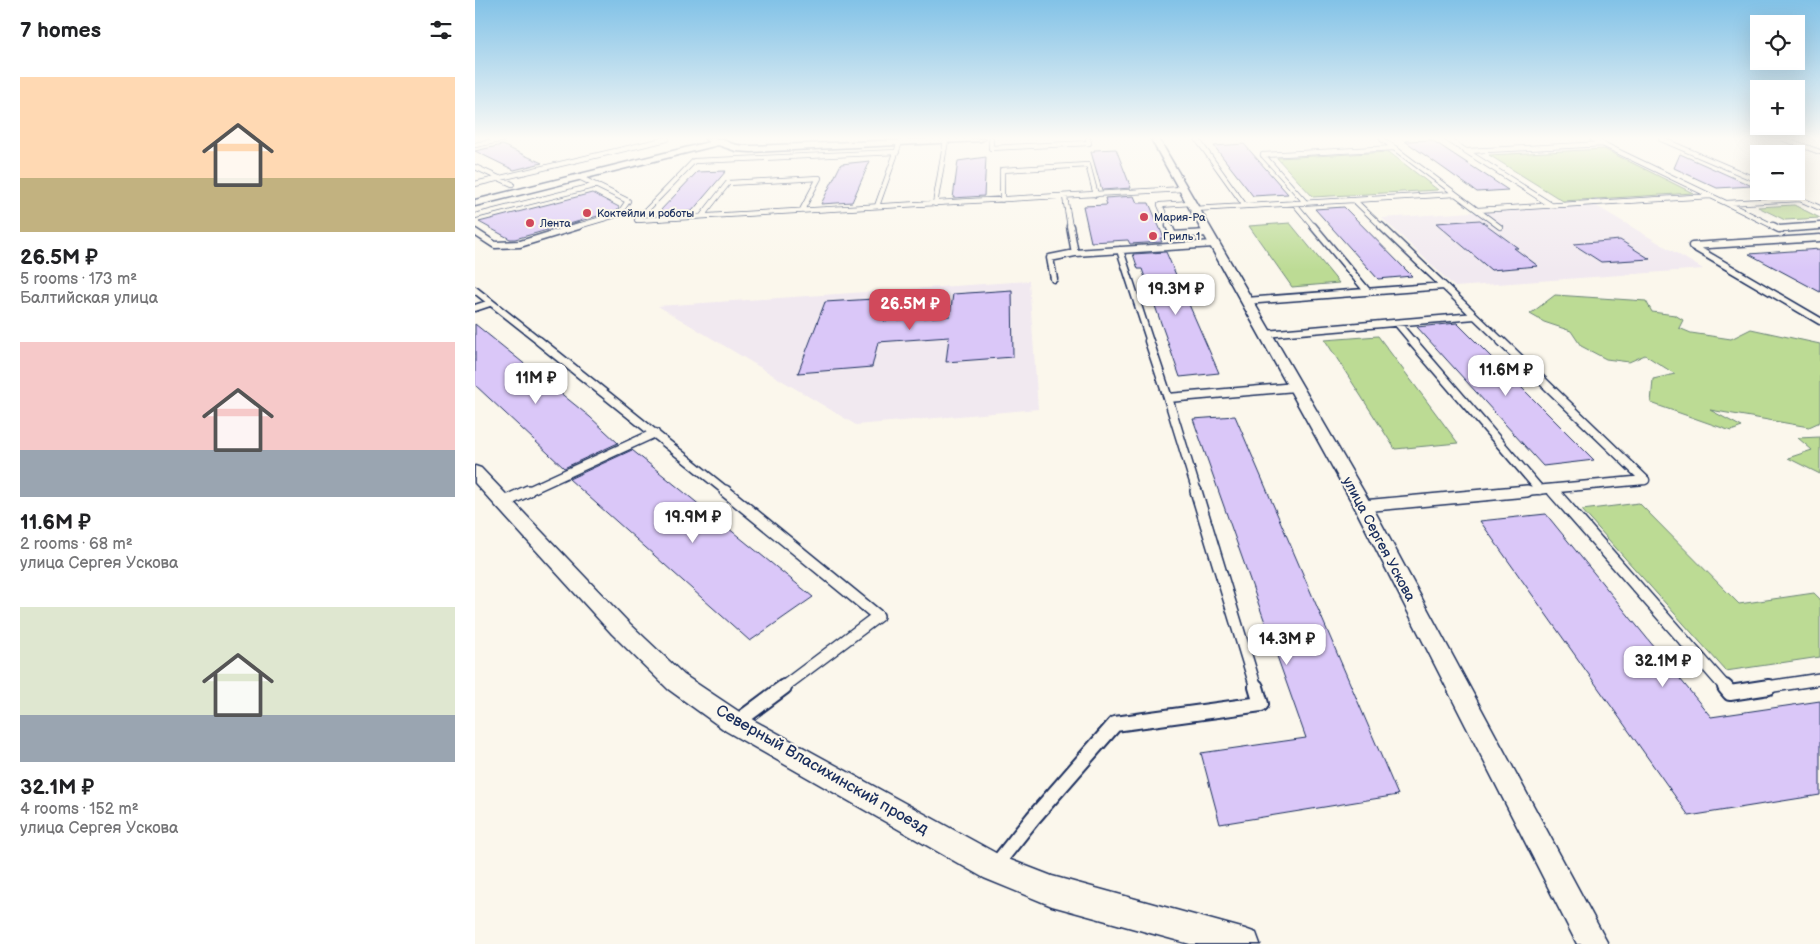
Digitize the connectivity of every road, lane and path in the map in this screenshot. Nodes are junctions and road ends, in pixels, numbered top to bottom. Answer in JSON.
{"nodes":[{"id":1,"x":516,"y":183,"type":"edge"},
{"id":2,"x":555,"y":183,"type":"edge"},
{"id":3,"x":591,"y":183,"type":"edge"},
{"id":4,"x":673,"y":183,"type":"edge"},
{"id":5,"x":728,"y":183,"type":"edge"},
{"id":6,"x":816,"y":183,"type":"edge"},
{"id":7,"x":885,"y":183,"type":"edge"},
{"id":8,"x":939,"y":183,"type":"edge"},
{"id":9,"x":1002,"y":183,"type":"edge"},
{"id":10,"x":1093,"y":183,"type":"edge"},
{"id":11,"x":1180,"y":183,"type":"edge"},
{"id":12,"x":1229,"y":183,"type":"edge"},
{"id":13,"x":1288,"y":183,"type":"edge"},
{"id":14,"x":1441,"y":183,"type":"edge"},
{"id":15,"x":1516,"y":183,"type":"edge"},
{"id":16,"x":1684,"y":183,"type":"edge"},
{"id":17,"x":512,"y":184,"type":"joint"},
{"id":18,"x":597,"y":186,"type":"junction"},
{"id":19,"x":475,"y":192,"type":"edge"},
{"id":20,"x":1455,"y":194,"type":"junction"},
{"id":21,"x":1096,"y":195,"type":"junction"},
{"id":22,"x":1711,"y":196,"type":"junction"},
{"id":23,"x":1065,"y":197,"type":"junction"},
{"id":24,"x":1002,"y":200,"type":"junction"},
{"id":25,"x":1189,"y":200,"type":"junction"},
{"id":26,"x":1354,"y":200,"type":"junction"},
{"id":27,"x":1782,"y":200,"type":"edge"},
{"id":28,"x":1802,"y":200,"type":"edge"},
{"id":29,"x":1305,"y":202,"type":"junction"},
{"id":30,"x":475,"y":203,"type":"edge"},
{"id":31,"x":1294,"y":203,"type":"junction"},
{"id":32,"x":1726,"y":203,"type":"junction"},
{"id":33,"x":935,"y":204,"type":"junction"},
{"id":34,"x":877,"y":206,"type":"junction"},
{"id":35,"x":1245,"y":206,"type":"junction"},
{"id":36,"x":1551,"y":206,"type":"junction"},
{"id":37,"x":1820,"y":208,"type":"edge"},
{"id":38,"x":802,"y":210,"type":"junction"},
{"id":39,"x":1477,"y":210,"type":"junction"},
{"id":40,"x":475,"y":216,"type":"edge"},
{"id":41,"x":702,"y":216,"type":"junction"},
{"id":42,"x":1820,"y":226,"type":"edge"},
{"id":43,"x":1500,"y":227,"type":"dead end"},
{"id":44,"x":475,"y":232,"type":"edge"},
{"id":45,"x":1210,"y":238,"type":"junction"},
{"id":46,"x":1820,"y":238,"type":"edge"},
{"id":47,"x":1120,"y":250,"type":"junction"},
{"id":48,"x":1075,"y":253,"type":"junction"},
{"id":49,"x":1054,"y":279,"type":"dead end"},
{"id":50,"x":1444,"y":286,"type":"junction"},
{"id":51,"x":475,"y":290,"type":"edge"},
{"id":52,"x":1368,"y":292,"type":"junction"},
{"id":53,"x":1246,"y":301,"type":"junction"},
{"id":54,"x":491,"y":303,"type":"junction"},
{"id":55,"x":475,"y":308,"type":"edge"},
{"id":56,"x":1475,"y":316,"type":"junction"},
{"id":57,"x":1820,"y":321,"type":"edge"},
{"id":58,"x":1397,"y":323,"type":"junction"},
{"id":59,"x":1265,"y":334,"type":"junction"},
{"id":60,"x":1295,"y":387,"type":"junction"},
{"id":61,"x":1168,"y":398,"type":"junction"},
{"id":62,"x":655,"y":433,"type":"junction"},
{"id":63,"x":475,"y":472,"type":"edge"},
{"id":64,"x":1546,"y":490,"type":"junction"},
{"id":65,"x":503,"y":502,"type":"junction"},
{"id":66,"x":1363,"y":506,"type":"junction"},
{"id":67,"x":1820,"y":679,"type":"edge"},
{"id":68,"x":735,"y":724,"type":"junction"},
{"id":69,"x":994,"y":868,"type":"junction"},
{"id":70,"x":1245,"y":944,"type":"edge"},
{"id":71,"x":1593,"y":944,"type":"edge"}],
"edges":[{"from":1,"to":17,"type":"street"},
{"from":2,"to":30,"type":"street"},
{"from":3,"to":18,"type":"lane"},
{"from":4,"to":41,"type":"lane"},
{"from":5,"to":41,"type":"lane"},
{"from":6,"to":38,"type":"lane"},
{"from":7,"to":34,"type":"lane"},
{"from":8,"to":33,"type":"lane"},
{"from":9,"to":24,"type":"lane"},
{"from":10,"to":21,"type":"lane"},
{"from":11,"to":25,"type":"street","name":"улица Сергея Ускова"},
{"from":12,"to":35,"type":"lane"},
{"from":13,"to":29,"type":"lane"},
{"from":14,"to":20,"type":"lane"},
{"from":15,"to":36,"type":"lane"},
{"from":16,"to":22,"type":"lane"},
{"from":17,"to":19,"type":"street"},
{"from":18,"to":40,"type":"lane"},
{"from":18,"to":44,"type":"lane"},
{"from":20,"to":26,"type":"lane"},
{"from":20,"to":39,"type":"lane"},
{"from":21,"to":23,"type":"lane"},
{"from":21,"to":25,"type":"lane"},
{"from":22,"to":32,"type":"lane"},
{"from":22,"to":36,"type":"lane"},
{"from":23,"to":24,"type":"lane"},
{"from":23,"to":48,"type":"lane"},
{"from":24,"to":33,"type":"lane"},
{"from":25,"to":35,"type":"lane"},
{"from":25,"to":45,"type":"street","name":"улица Сергея Ускова"},
{"from":25,"to":45,"type":"lane"},
{"from":26,"to":29,"type":"lane"},
{"from":26,"to":50,"type":"lane"},
{"from":27,"to":32,"type":"lane"},
{"from":28,"to":37,"type":"lane"},
{"from":29,"to":31,"type":"lane"},
{"from":31,"to":35,"type":"lane"},
{"from":31,"to":52,"type":"lane"},
{"from":32,"to":42,"type":"lane"},
{"from":33,"to":34,"type":"lane"},
{"from":34,"to":38,"type":"lane"},
{"from":36,"to":39,"type":"lane"},
{"from":38,"to":41,"type":"lane"},
{"from":39,"to":43,"type":"lane"},
{"from":45,"to":47,"type":"lane"},
{"from":45,"to":53,"type":"street","name":"улица Сергея Ускова"},
{"from":46,"to":57,"type":"lane"},
{"from":47,"to":48,"type":"lane"},
{"from":47,"to":61,"type":"lane"},
{"from":48,"to":49,"type":"lane"},
{"from":50,"to":52,"type":"lane"},
{"from":50,"to":56,"type":"lane"},
{"from":51,"to":54,"type":"lane"},
{"from":52,"to":53,"type":"lane"},
{"from":53,"to":59,"type":"street","name":"улица Сергея Ускова"},
{"from":54,"to":55,"type":"lane"},
{"from":54,"to":62,"type":"lane"},
{"from":56,"to":58,"type":"lane"},
{"from":56,"to":64,"type":"lane"},
{"from":58,"to":59,"type":"lane"},
{"from":58,"to":64,"type":"lane"},
{"from":59,"to":60,"type":"street","name":"улица Сергея Ускова"},
{"from":60,"to":61,"type":"lane"},
{"from":60,"to":66,"type":"street","name":"улица Сергея Ускова"},
{"from":61,"to":69,"type":"lane"},
{"from":62,"to":65,"type":"lane"},
{"from":62,"to":68,"type":"lane"},
{"from":63,"to":65,"type":"street","name":"Северный Власихинский проезд"},
{"from":64,"to":66,"type":"lane"},
{"from":64,"to":67,"type":"lane"},
{"from":65,"to":68,"type":"street","name":"Северный Власихинский проезд"},
{"from":66,"to":71,"type":"street","name":"улица Сергея Ускова"},
{"from":68,"to":69,"type":"street","name":"Северный Власихинский проезд"},
{"from":69,"to":70,"type":"street","name":"Северный Власихинский проезд"}]}
